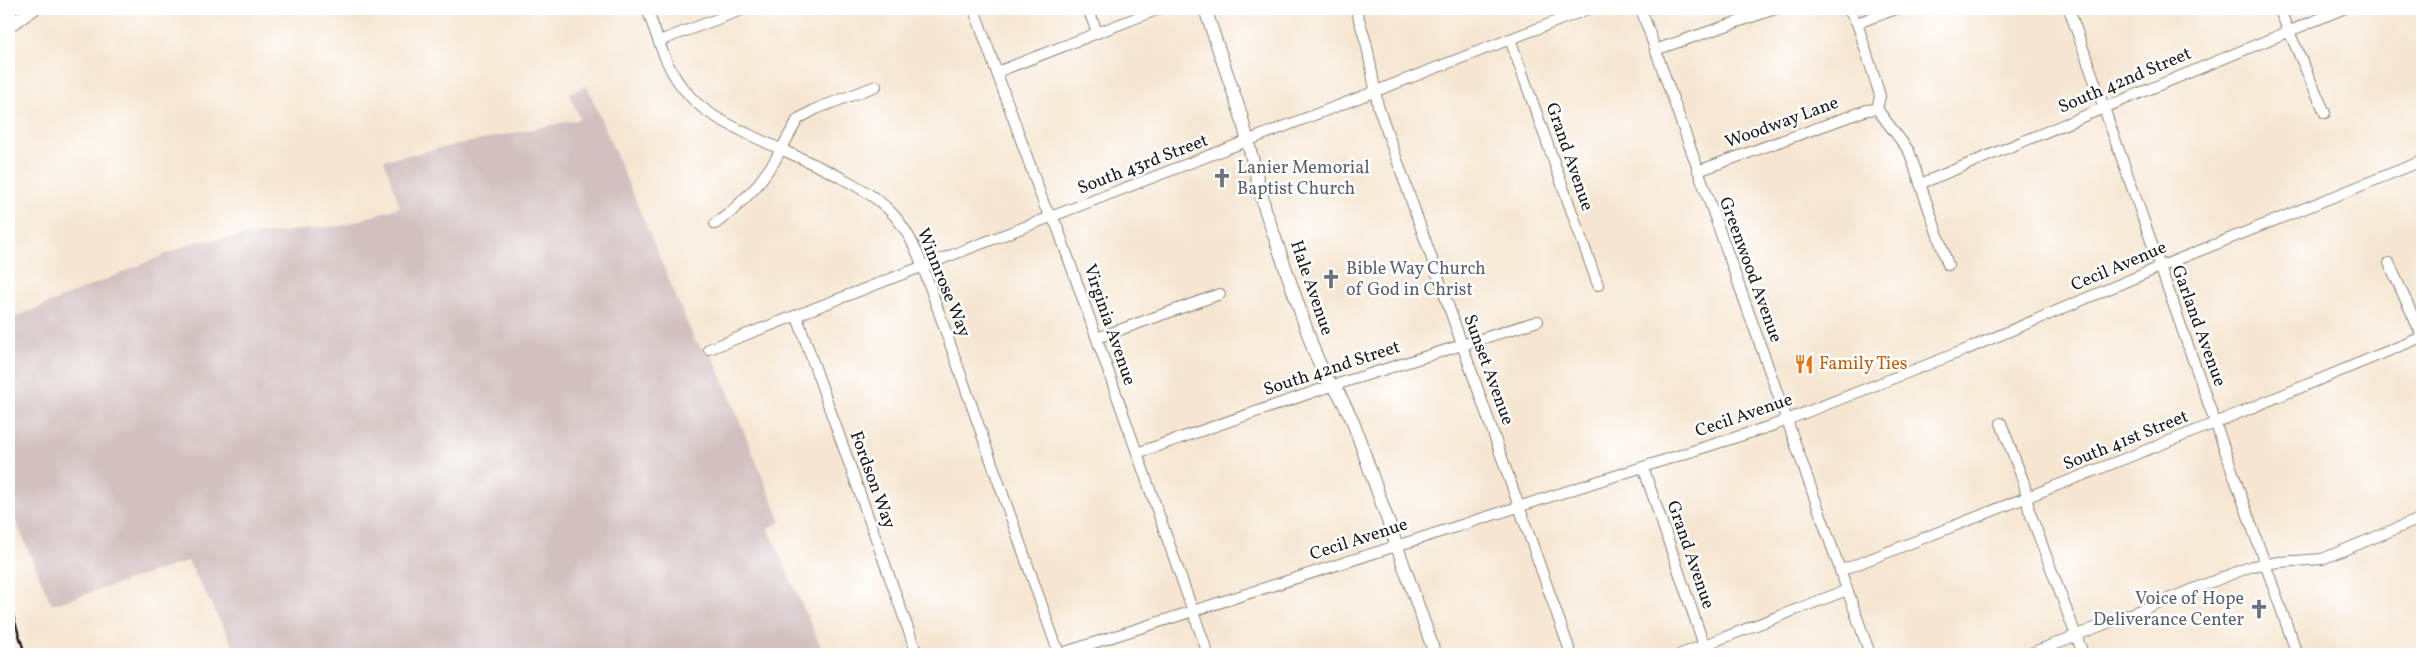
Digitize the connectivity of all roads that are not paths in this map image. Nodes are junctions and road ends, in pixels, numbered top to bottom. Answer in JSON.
{"nodes":[{"id":1,"x":34,"y":9,"type":"edge"},
{"id":2,"x":647,"y":9,"type":"edge"},
{"id":3,"x":744,"y":9,"type":"edge"},
{"id":4,"x":974,"y":9,"type":"edge"},
{"id":5,"x":1088,"y":9,"type":"edge"},
{"id":6,"x":1159,"y":9,"type":"edge"},
{"id":7,"x":1205,"y":9,"type":"edge"},
{"id":8,"x":1356,"y":9,"type":"edge"},
{"id":9,"x":1588,"y":9,"type":"edge"},
{"id":10,"x":1641,"y":9,"type":"edge"},
{"id":11,"x":1774,"y":9,"type":"edge"},
{"id":12,"x":1848,"y":9,"type":"edge"},
{"id":13,"x":1896,"y":9,"type":"edge"},
{"id":14,"x":2069,"y":9,"type":"edge"},
{"id":15,"x":2279,"y":9,"type":"edge"},
{"id":16,"x":2342,"y":9,"type":"edge"},
{"id":17,"x":1856,"y":23,"type":"junction"},
{"id":18,"x":9,"y":26,"type":"edge"},
{"id":19,"x":2289,"y":31,"type":"junction"},
{"id":20,"x":1097,"y":32,"type":"junction"},
{"id":21,"x":1510,"y":39,"type":"junction"},
{"id":22,"x":659,"y":42,"type":"junction"},
{"id":23,"x":1655,"y":50,"type":"junction"},
{"id":24,"x":997,"y":72,"type":"junction"},
{"id":25,"x":876,"y":86,"type":"dead end"},
{"id":26,"x":1376,"y":92,"type":"junction"},
{"id":27,"x":2104,"y":108,"type":"junction"},
{"id":28,"x":1877,"y":109,"type":"junction"},
{"id":29,"x":2325,"y":114,"type":"dead end"},
{"id":30,"x":1248,"y":141,"type":"junction"},
{"id":31,"x":780,"y":150,"type":"junction"},
{"id":32,"x":2422,"y":161,"type":"edge"},
{"id":33,"x":1698,"y":171,"type":"junction"},
{"id":34,"x":1920,"y":184,"type":"junction"},
{"id":35,"x":1052,"y":217,"type":"junction"},
{"id":36,"x":714,"y":224,"type":"dead end"},
{"id":37,"x":2389,"y":263,"type":"dead end"},
{"id":38,"x":1948,"y":265,"type":"dead end"},
{"id":39,"x":923,"y":267,"type":"junction"},
{"id":40,"x":2160,"y":267,"type":"junction"},
{"id":41,"x":1598,"y":286,"type":"dead end"},
{"id":42,"x":1220,"y":294,"type":"dead end"},
{"id":43,"x":797,"y":317,"type":"junction"},
{"id":44,"x":1538,"y":320,"type":"dead end"},
{"id":45,"x":2422,"y":337,"type":"edge"},
{"id":46,"x":1097,"y":338,"type":"junction"},
{"id":47,"x":1462,"y":344,"type":"junction"},
{"id":48,"x":709,"y":349,"type":"dead end"},
{"id":49,"x":1332,"y":386,"type":"junction"},
{"id":50,"x":1786,"y":420,"type":"junction"},
{"id":51,"x":2001,"y":423,"type":"dead end"},
{"id":52,"x":2216,"y":423,"type":"junction"},
{"id":53,"x":1137,"y":453,"type":"junction"},
{"id":54,"x":1643,"y":467,"type":"junction"},
{"id":55,"x":2026,"y":498,"type":"junction"},
{"id":56,"x":1519,"y":506,"type":"junction"},
{"id":57,"x":2422,"y":518,"type":"edge"},
{"id":58,"x":1396,"y":545,"type":"junction"},
{"id":59,"x":2266,"y":564,"type":"junction"},
{"id":60,"x":1840,"y":571,"type":"junction"},
{"id":61,"x":1847,"y":590,"type":"junction"},
{"id":62,"x":1193,"y":611,"type":"junction"},
{"id":63,"x":2075,"y":636,"type":"junction"},
{"id":64,"x":1706,"y":650,"type":"edge"},
{"id":65,"x":917,"y":654,"type":"edge"},
{"id":66,"x":1059,"y":654,"type":"edge"},
{"id":67,"x":1208,"y":654,"type":"edge"},
{"id":68,"x":1435,"y":654,"type":"edge"},
{"id":69,"x":1571,"y":654,"type":"edge"},
{"id":70,"x":1681,"y":654,"type":"edge"},
{"id":71,"x":1870,"y":654,"type":"edge"},
{"id":72,"x":2029,"y":654,"type":"edge"},
{"id":73,"x":2082,"y":654,"type":"edge"},
{"id":74,"x":2297,"y":654,"type":"edge"}],
"edges":[{"from":1,"to":18,"type":"street"},
{"from":2,"to":22,"type":"street","name":"Winnrose Way"},
{"from":3,"to":22,"type":"street"},
{"from":4,"to":24,"type":"street","name":"Virginia Avenue"},
{"from":5,"to":20,"type":"street"},
{"from":6,"to":20,"type":"street"},
{"from":7,"to":30,"type":"street","name":"Hale Avenue"},
{"from":8,"to":26,"type":"street","name":"Sunset Avenue"},
{"from":9,"to":21,"type":"street","name":"South 43rd Street"},
{"from":10,"to":23,"type":"street","name":"Greenwood Avenue"},
{"from":11,"to":23,"type":"street"},
{"from":12,"to":17,"type":"street"},
{"from":13,"to":17,"type":"street"},
{"from":14,"to":27,"type":"street","name":"Garland Avenue"},
{"from":15,"to":19,"type":"street"},
{"from":16,"to":19,"type":"street","name":"South 42nd Street"},
{"from":17,"to":28,"type":"street"},
{"from":19,"to":27,"type":"street","name":"South 42nd Street"},
{"from":19,"to":29,"type":"street"},
{"from":20,"to":24,"type":"street"},
{"from":21,"to":26,"type":"street","name":"South 43rd Street"},
{"from":21,"to":41,"type":"street","name":"Grand Avenue"},
{"from":22,"to":31,"type":"street","name":"Winnrose Way"},
{"from":23,"to":33,"type":"street","name":"Greenwood Avenue"},
{"from":24,"to":35,"type":"street","name":"Virginia Avenue"},
{"from":25,"to":31,"type":"street"},
{"from":26,"to":30,"type":"street","name":"South 43rd Street"},
{"from":26,"to":47,"type":"street","name":"Sunset Avenue"},
{"from":27,"to":34,"type":"street","name":"South 42nd Street"},
{"from":27,"to":40,"type":"street","name":"Garland Avenue"},
{"from":28,"to":33,"type":"street","name":"Woodway Lane"},
{"from":28,"to":34,"type":"street"},
{"from":30,"to":35,"type":"street","name":"South 43rd Street"},
{"from":30,"to":49,"type":"street","name":"Hale Avenue"},
{"from":31,"to":36,"type":"street"},
{"from":31,"to":39,"type":"street","name":"Winnrose Way"},
{"from":32,"to":40,"type":"street","name":"Cecil Avenue"},
{"from":33,"to":50,"type":"street","name":"Greenwood Avenue"},
{"from":34,"to":38,"type":"street"},
{"from":35,"to":39,"type":"street","name":"South 43rd Street"},
{"from":35,"to":46,"type":"street","name":"Virginia Avenue"},
{"from":37,"to":45,"type":"street"},
{"from":39,"to":43,"type":"street","name":"South 43rd Street"},
{"from":39,"to":66,"type":"street","name":"Winnrose Way"},
{"from":40,"to":50,"type":"street","name":"Cecil Avenue"},
{"from":40,"to":52,"type":"street","name":"Garland Avenue"},
{"from":42,"to":46,"type":"street"},
{"from":43,"to":48,"type":"street","name":"South 43rd Street"},
{"from":43,"to":65,"type":"street","name":"Fordson Way"},
{"from":44,"to":47,"type":"street","name":"South 42nd Street"},
{"from":45,"to":52,"type":"street","name":"South 41st Street"},
{"from":46,"to":53,"type":"street","name":"Virginia Avenue"},
{"from":47,"to":49,"type":"street","name":"South 42nd Street"},
{"from":47,"to":56,"type":"street","name":"Sunset Avenue"},
{"from":49,"to":53,"type":"street","name":"South 42nd Street"},
{"from":49,"to":58,"type":"street","name":"Hale Avenue"},
{"from":50,"to":54,"type":"street","name":"Cecil Avenue"},
{"from":50,"to":60,"type":"street","name":"Greenwood Avenue"},
{"from":51,"to":55,"type":"street"},
{"from":52,"to":55,"type":"street","name":"South 41st Street"},
{"from":52,"to":59,"type":"street","name":"Garland Avenue"},
{"from":53,"to":62,"type":"street","name":"Virginia Avenue"},
{"from":54,"to":56,"type":"street","name":"Cecil Avenue"},
{"from":54,"to":64,"type":"street","name":"Grand Avenue"},
{"from":55,"to":60,"type":"street","name":"South 41st Street"},
{"from":55,"to":63,"type":"street"},
{"from":56,"to":58,"type":"street","name":"Cecil Avenue"},
{"from":56,"to":69,"type":"street","name":"Sunset Avenue"},
{"from":57,"to":59,"type":"street"},
{"from":58,"to":62,"type":"street","name":"Cecil Avenue"},
{"from":58,"to":68,"type":"street","name":"Hale Avenue"},
{"from":59,"to":63,"type":"street"},
{"from":59,"to":74,"type":"street","name":"Garland Avenue"},
{"from":60,"to":61,"type":"street","name":"Greenwood Avenue"},
{"from":61,"to":64,"type":"street"},
{"from":61,"to":71,"type":"street","name":"Greenwood Avenue"},
{"from":62,"to":66,"type":"street","name":"Cecil Avenue"},
{"from":62,"to":67,"type":"street","name":"Virginia Avenue"},
{"from":63,"to":72,"type":"street"},
{"from":63,"to":73,"type":"street"},
{"from":64,"to":70,"type":"street"}]}
